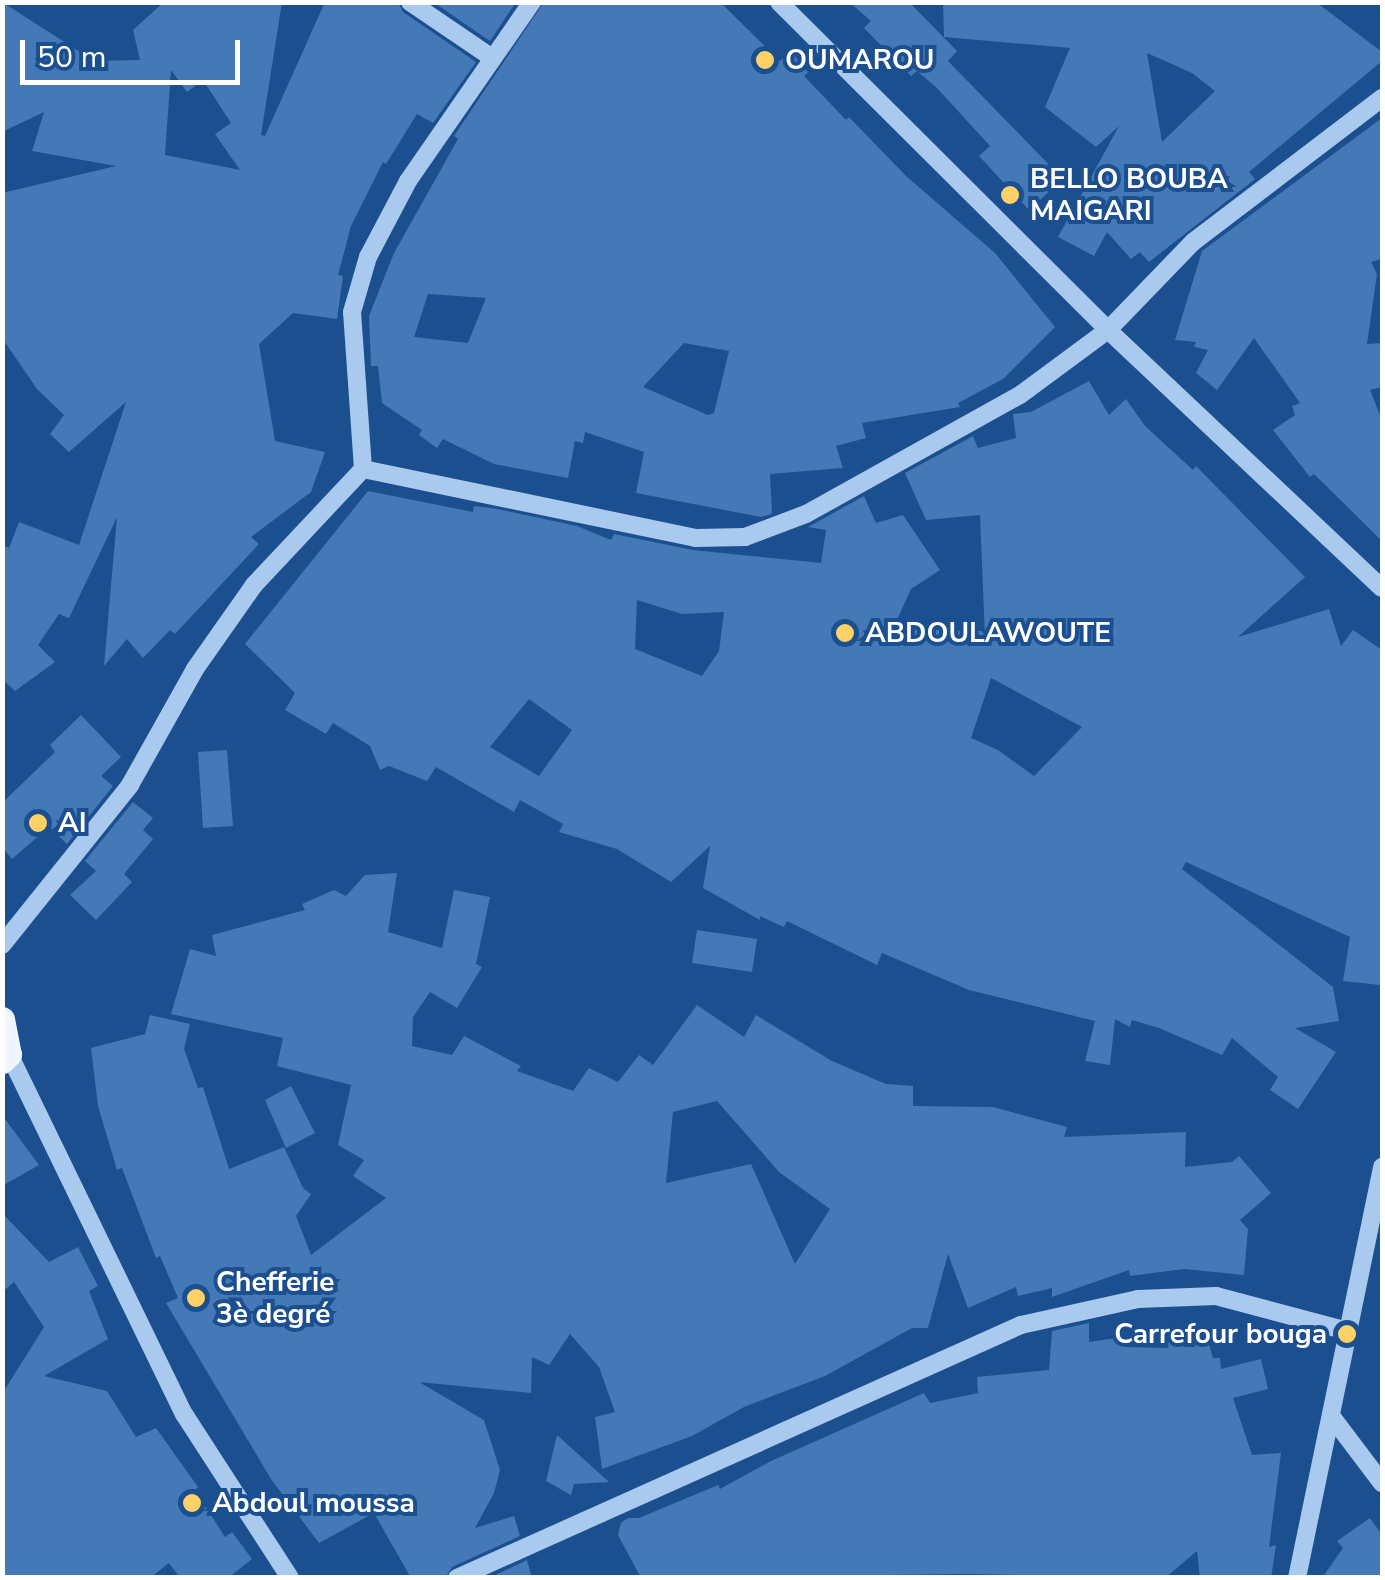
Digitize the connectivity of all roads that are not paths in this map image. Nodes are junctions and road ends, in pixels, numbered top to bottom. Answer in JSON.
{"nodes":[{"id":1,"x":410,"y":2,"type":"edge"},
{"id":2,"x":532,"y":2,"type":"edge"},
{"id":3,"x":778,"y":2,"type":"edge"},
{"id":4,"x":492,"y":57,"type":"junction"},
{"id":5,"x":1382,"y":98,"type":"edge"},
{"id":6,"x":1108,"y":330,"type":"junction"},
{"id":7,"x":363,"y":469,"type":"junction"},
{"id":8,"x":1382,"y":588,"type":"edge"},
{"id":9,"x":2,"y":944,"type":"edge"},
{"id":10,"x":2,"y":1019,"type":"edge"},
{"id":11,"x":6,"y":1058,"type":"edge"},
{"id":12,"x":1382,"y":1167,"type":"edge"},
{"id":13,"x":1363,"y":1278,"type":"junction"},
{"id":14,"x":1382,"y":1284,"type":"edge"},
{"id":15,"x":1351,"y":1332,"type":"junction"},
{"id":16,"x":1332,"y":1417,"type":"junction"},
{"id":17,"x":1382,"y":1483,"type":"edge"},
{"id":18,"x":290,"y":1578,"type":"edge"},
{"id":19,"x":457,"y":1578,"type":"edge"},
{"id":20,"x":1296,"y":1578,"type":"edge"}],
"edges":[{"from":1,"to":4,"type":"street"},
{"from":2,"to":4,"type":"street"},
{"from":3,"to":6,"type":"street"},
{"from":4,"to":7,"type":"street"},
{"from":5,"to":6,"type":"street"},
{"from":6,"to":7,"type":"street"},
{"from":6,"to":8,"type":"street"},
{"from":7,"to":9,"type":"street"},
{"from":10,"to":11,"type":"main road"},
{"from":11,"to":18,"type":"street"},
{"from":12,"to":13,"type":"street"},
{"from":13,"to":14,"type":"street"},
{"from":13,"to":15,"type":"street"},
{"from":15,"to":16,"type":"street"},
{"from":15,"to":19,"type":"street"},
{"from":16,"to":17,"type":"street"},
{"from":16,"to":20,"type":"street"}]}
